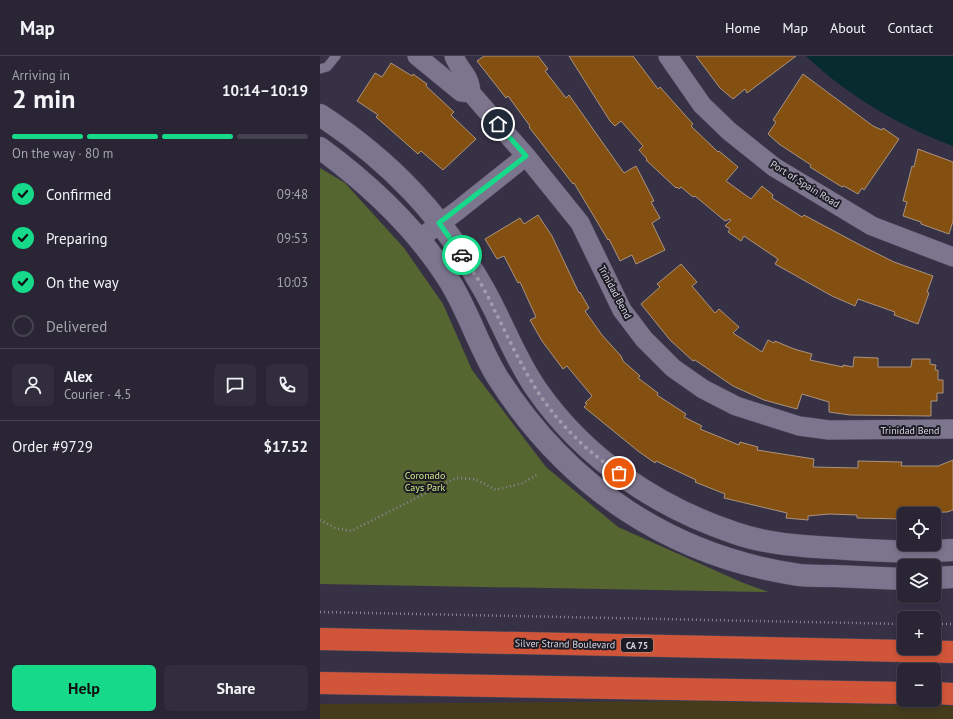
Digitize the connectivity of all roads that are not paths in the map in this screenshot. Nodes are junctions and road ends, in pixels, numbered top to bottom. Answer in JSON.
{"nodes":[{"id":1,"x":336,"y":56,"type":"edge"},
{"id":2,"x":417,"y":56,"type":"edge"},
{"id":3,"x":454,"y":56,"type":"edge"},
{"id":4,"x":668,"y":56,"type":"edge"},
{"id":5,"x":320,"y":69,"type":"edge"},
{"id":6,"x":471,"y":93,"type":"junction"},
{"id":7,"x":320,"y":115,"type":"edge"},
{"id":8,"x":320,"y":148,"type":"edge"},
{"id":9,"x":526,"y":156,"type":"junction"},
{"id":10,"x":439,"y":223,"type":"junction"},
{"id":11,"x":419,"y":239,"type":"junction"},
{"id":12,"x":953,"y":257,"type":"edge"},
{"id":13,"x":953,"y":429,"type":"edge"},
{"id":14,"x":953,"y":550,"type":"edge"},
{"id":15,"x":953,"y":577,"type":"edge"},
{"id":16,"x":897,"y":578,"type":"edge"},
{"id":17,"x":941,"y":578,"type":"edge"},
{"id":18,"x":320,"y":639,"type":"edge"},
{"id":19,"x":953,"y":652,"type":"edge"},
{"id":20,"x":320,"y":683,"type":"edge"},
{"id":21,"x":897,"y":693,"type":"edge"},
{"id":22,"x":941,"y":693,"type":"edge"},
{"id":23,"x":953,"y":694,"type":"edge"}],
"edges":[{"from":1,"to":5,"type":"lane"},
{"from":2,"to":6,"type":"street","name":"Trinidad Bend"},
{"from":3,"to":6,"type":"street","name":"Trinidad Bend"},
{"from":4,"to":12,"type":"street","name":"Port of Spain Road"},
{"from":6,"to":9,"type":"street","name":"Trinidad Bend"},
{"from":7,"to":10,"type":"street"},
{"from":8,"to":11,"type":"street"},
{"from":9,"to":10,"type":"street"},
{"from":9,"to":13,"type":"street","name":"Trinidad Bend"},
{"from":10,"to":11,"type":"street"},
{"from":10,"to":14,"type":"street"},
{"from":11,"to":16,"type":"street"},
{"from":15,"to":17,"type":"street"},
{"from":18,"to":19,"type":"highway","name":"Silver Strand Boulevard","number":"CA 75"},
{"from":20,"to":21,"type":"highway"},
{"from":22,"to":23,"type":"highway"}]}
